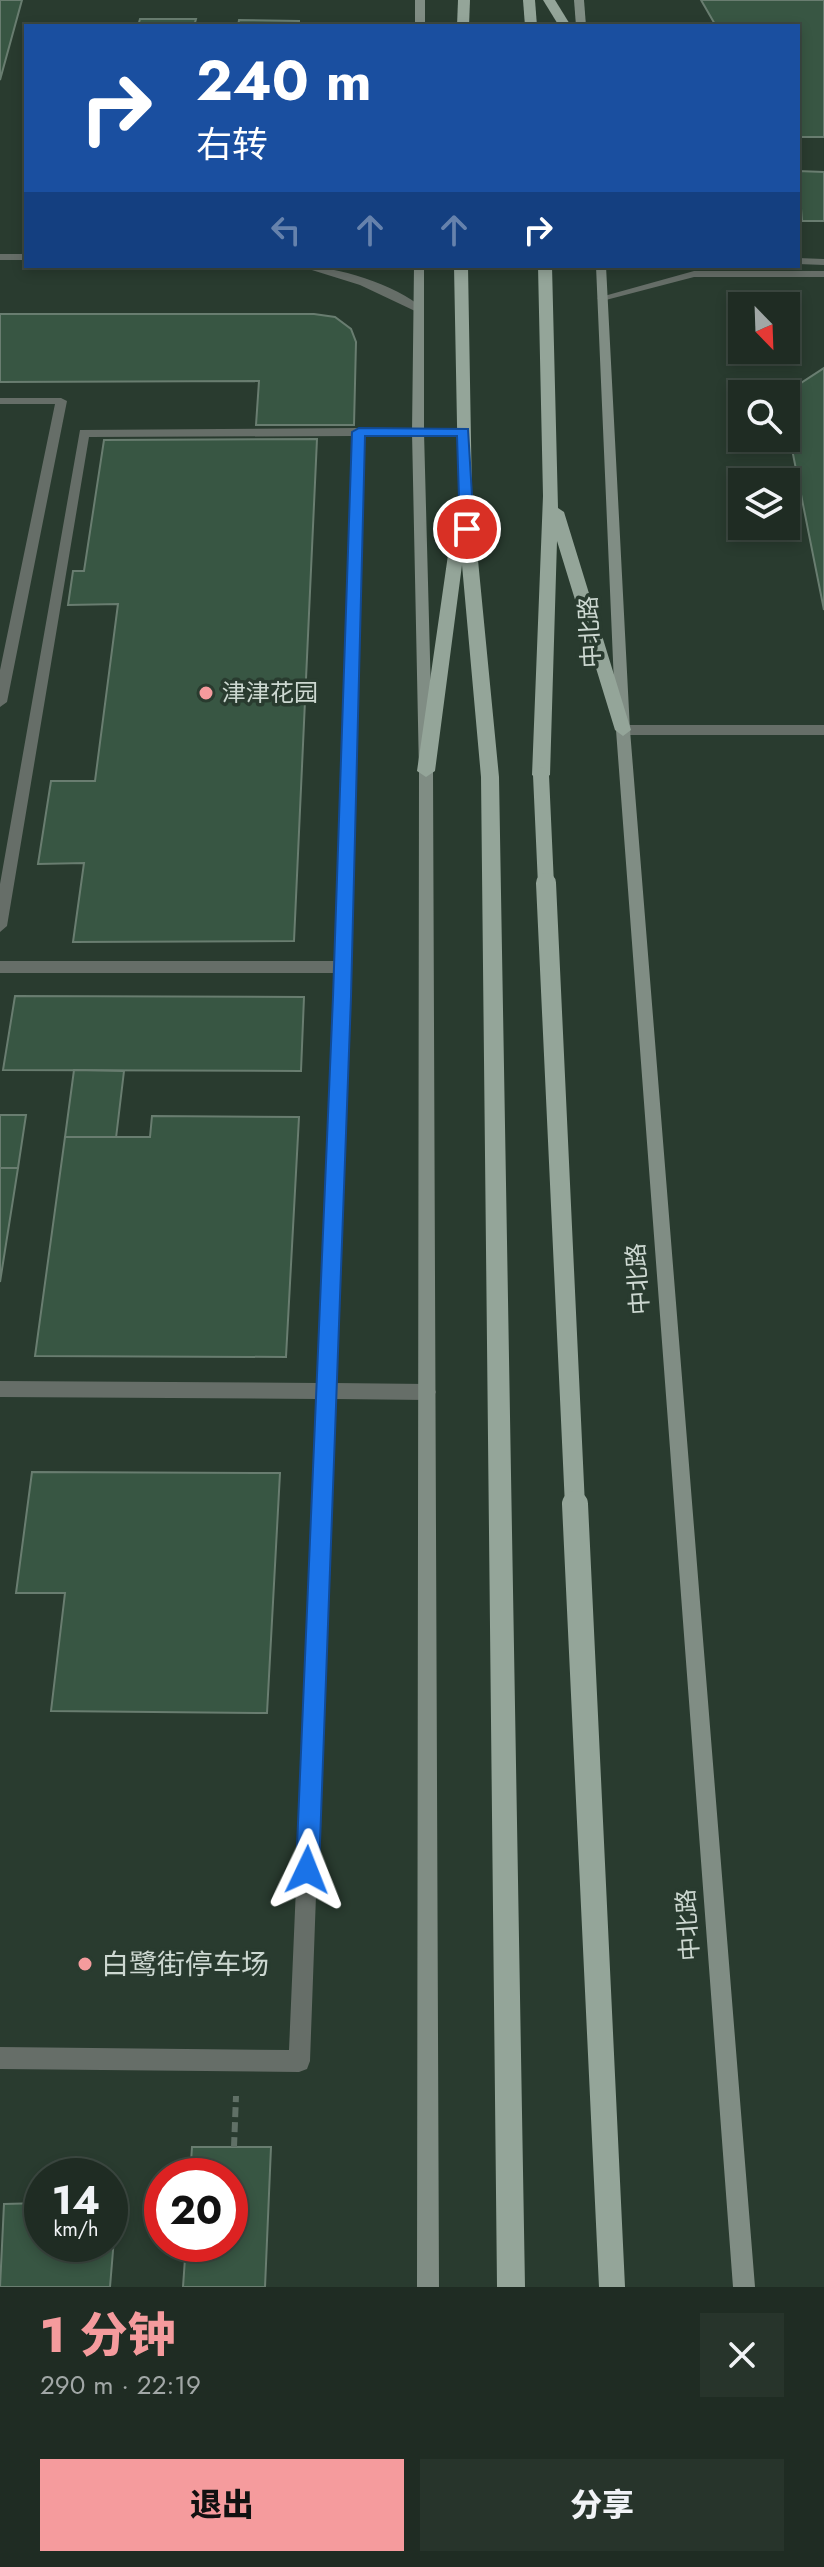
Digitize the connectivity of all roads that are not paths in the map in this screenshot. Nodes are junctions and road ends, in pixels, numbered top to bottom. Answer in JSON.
{"nodes":[{"id":1,"x":420,"y":0,"type":"edge"},
{"id":2,"x":464,"y":0,"type":"edge"},
{"id":3,"x":529,"y":0,"type":"edge"},
{"id":4,"x":549,"y":0,"type":"edge"},
{"id":5,"x":579,"y":0,"type":"edge"},
{"id":6,"x":420,"y":24,"type":"edge"},
{"id":7,"x":463,"y":24,"type":"edge"},
{"id":8,"x":531,"y":24,"type":"edge"},
{"id":9,"x":564,"y":24,"type":"edge"},
{"id":10,"x":581,"y":24,"type":"edge"},
{"id":11,"x":0,"y":257,"type":"edge"},
{"id":12,"x":24,"y":257,"type":"edge"},
{"id":13,"x":800,"y":261,"type":"edge"},
{"id":14,"x":824,"y":262,"type":"edge"},
{"id":15,"x":312,"y":268,"type":"edge"},
{"id":16,"x":419,"y":268,"type":"edge"},
{"id":17,"x":461,"y":268,"type":"edge"},
{"id":18,"x":545,"y":268,"type":"edge"},
{"id":19,"x":601,"y":268,"type":"edge"},
{"id":20,"x":824,"y":274,"type":"edge"},
{"id":21,"x":602,"y":298,"type":"junction"},
{"id":22,"x":419,"y":309,"type":"junction"},
{"id":23,"x":0,"y":401,"type":"edge"},
{"id":24,"x":359,"y":432,"type":"junction"},
{"id":25,"x":418,"y":432,"type":"junction"},
{"id":26,"x":464,"y":432,"type":"junction"},
{"id":27,"x":551,"y":496,"type":"junction"},
{"id":28,"x":464,"y":498,"type":"junction"},
{"id":29,"x":0,"y":702,"type":"edge"},
{"id":30,"x":623,"y":730,"type":"junction"},
{"id":31,"x":824,"y":730,"type":"edge"},
{"id":32,"x":426,"y":771,"type":"junction"},
{"id":33,"x":0,"y":926,"type":"edge"},
{"id":34,"x":0,"y":967,"type":"edge"},
{"id":35,"x":343,"y":967,"type":"junction"},
{"id":36,"x":0,"y":1389,"type":"edge"},
{"id":37,"x":328,"y":1391,"type":"junction"},
{"id":38,"x":427,"y":1392,"type":"junction"},
{"id":39,"x":0,"y":2058,"type":"edge"},
{"id":40,"x":428,"y":2287,"type":"edge"},
{"id":41,"x":511,"y":2287,"type":"edge"},
{"id":42,"x":612,"y":2287,"type":"edge"},
{"id":43,"x":744,"y":2287,"type":"edge"}],
"edges":[{"from":1,"to":6,"type":"main road"},
{"from":2,"to":7,"type":"main road"},
{"from":3,"to":8,"type":"main road"},
{"from":4,"to":9,"type":"main road"},
{"from":5,"to":10,"type":"main road"},
{"from":11,"to":12,"type":"street"},
{"from":13,"to":14,"type":"street"},
{"from":15,"to":22,"type":"street"},
{"from":16,"to":22,"type":"main road"},
{"from":17,"to":26,"type":"main road"},
{"from":18,"to":27,"type":"main road","name":"中北路"},
{"from":19,"to":21,"type":"main road","name":"中北路"},
{"from":20,"to":21,"type":"street"},
{"from":21,"to":30,"type":"main road","name":"中北路"},
{"from":22,"to":25,"type":"main road"},
{"from":23,"to":29,"type":"street"},
{"from":24,"to":25,"type":"street"},
{"from":24,"to":33,"type":"street"},
{"from":24,"to":35,"type":"street"},
{"from":25,"to":26,"type":"street"},
{"from":25,"to":32,"type":"main road"},
{"from":26,"to":28,"type":"main road"},
{"from":27,"to":30,"type":"main road"},
{"from":27,"to":42,"type":"main road","name":"中北路","bridge":true},
{"from":28,"to":32,"type":"main road"},
{"from":28,"to":41,"type":"main road"},
{"from":30,"to":31,"type":"street"},
{"from":30,"to":43,"type":"main road","name":"中北路"},
{"from":32,"to":38,"type":"main road"},
{"from":34,"to":35,"type":"street"},
{"from":35,"to":37,"type":"street"},
{"from":36,"to":37,"type":"street"},
{"from":37,"to":38,"type":"street"},
{"from":37,"to":39,"type":"street"},
{"from":38,"to":40,"type":"main road"}]}
